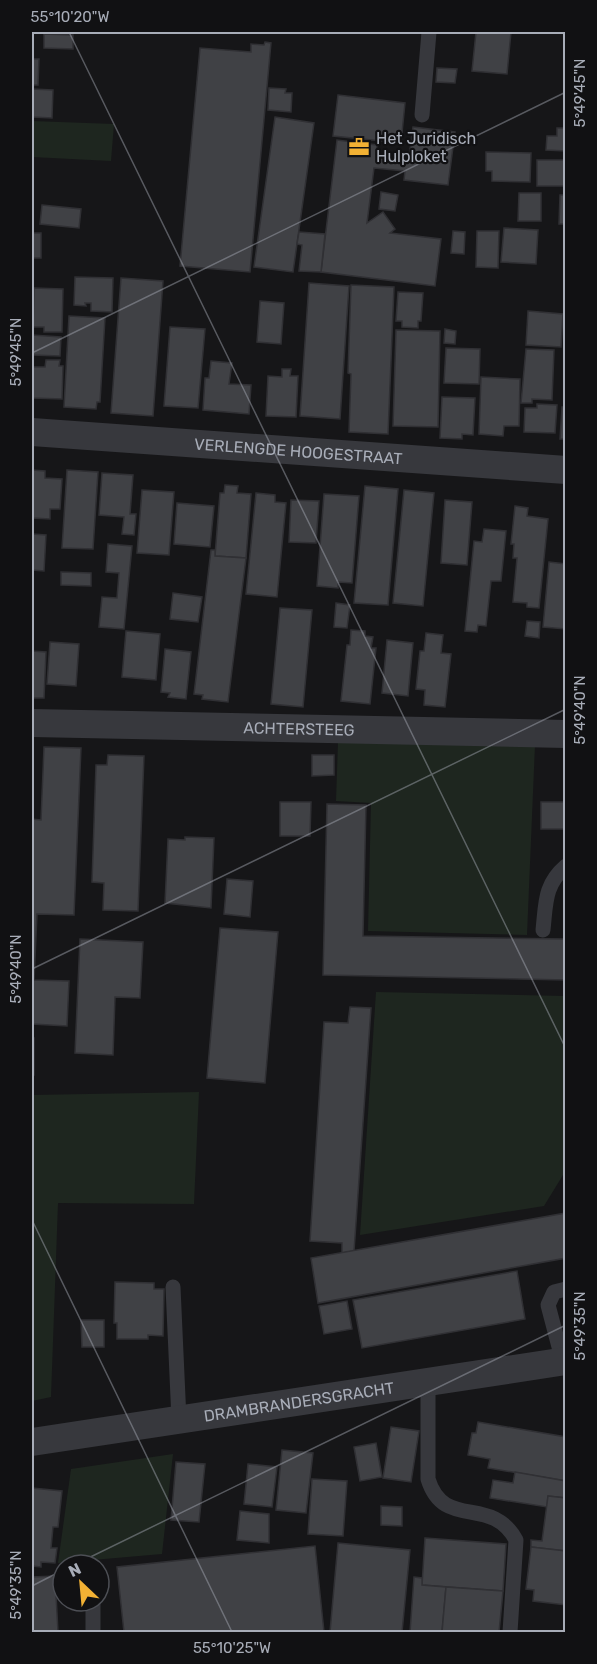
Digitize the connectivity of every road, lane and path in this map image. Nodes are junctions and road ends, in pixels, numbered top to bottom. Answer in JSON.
{"nodes":[{"id":1,"x":429,"y":32,"type":"edge"},
{"id":2,"x":422,"y":116,"type":"dead end"},
{"id":3,"x":32,"y":432,"type":"edge"},
{"id":4,"x":566,"y":470,"type":"edge"},
{"id":5,"x":32,"y":723,"type":"edge"},
{"id":6,"x":566,"y":734,"type":"edge"},
{"id":7,"x":566,"y":866,"type":"edge"},
{"id":8,"x":543,"y":930,"type":"dead end"},
{"id":9,"x":173,"y":1287,"type":"dead end"},
{"id":10,"x":566,"y":1289,"type":"edge"},
{"id":11,"x":564,"y":1361,"type":"edge"},
{"id":12,"x":428,"y":1382,"type":"junction"},
{"id":13,"x":179,"y":1420,"type":"junction"},
{"id":14,"x":32,"y":1442,"type":"edge"},
{"id":15,"x":93,"y":1613,"type":"edge"},
{"id":16,"x":93,"y":1632,"type":"edge"},
{"id":17,"x":510,"y":1632,"type":"edge"}],
"edges":[{"from":1,"to":2,"type":"lane"},
{"from":3,"to":4,"type":"street","name":"VERLENGDE HOOGESTRAAT"},
{"from":5,"to":6,"type":"street","name":"ACHTERSTEEG"},
{"from":7,"to":8,"type":"lane"},
{"from":9,"to":13,"type":"lane"},
{"from":10,"to":11,"type":"lane"},
{"from":11,"to":12,"type":"street","name":"DRAMBRANDERSGRACHT"},
{"from":12,"to":13,"type":"street","name":"DRAMBRANDERSGRACHT"},
{"from":12,"to":17,"type":"lane"},
{"from":13,"to":14,"type":"street","name":"DRAMBRANDERSGRACHT"},
{"from":15,"to":16,"type":"lane"}]}
